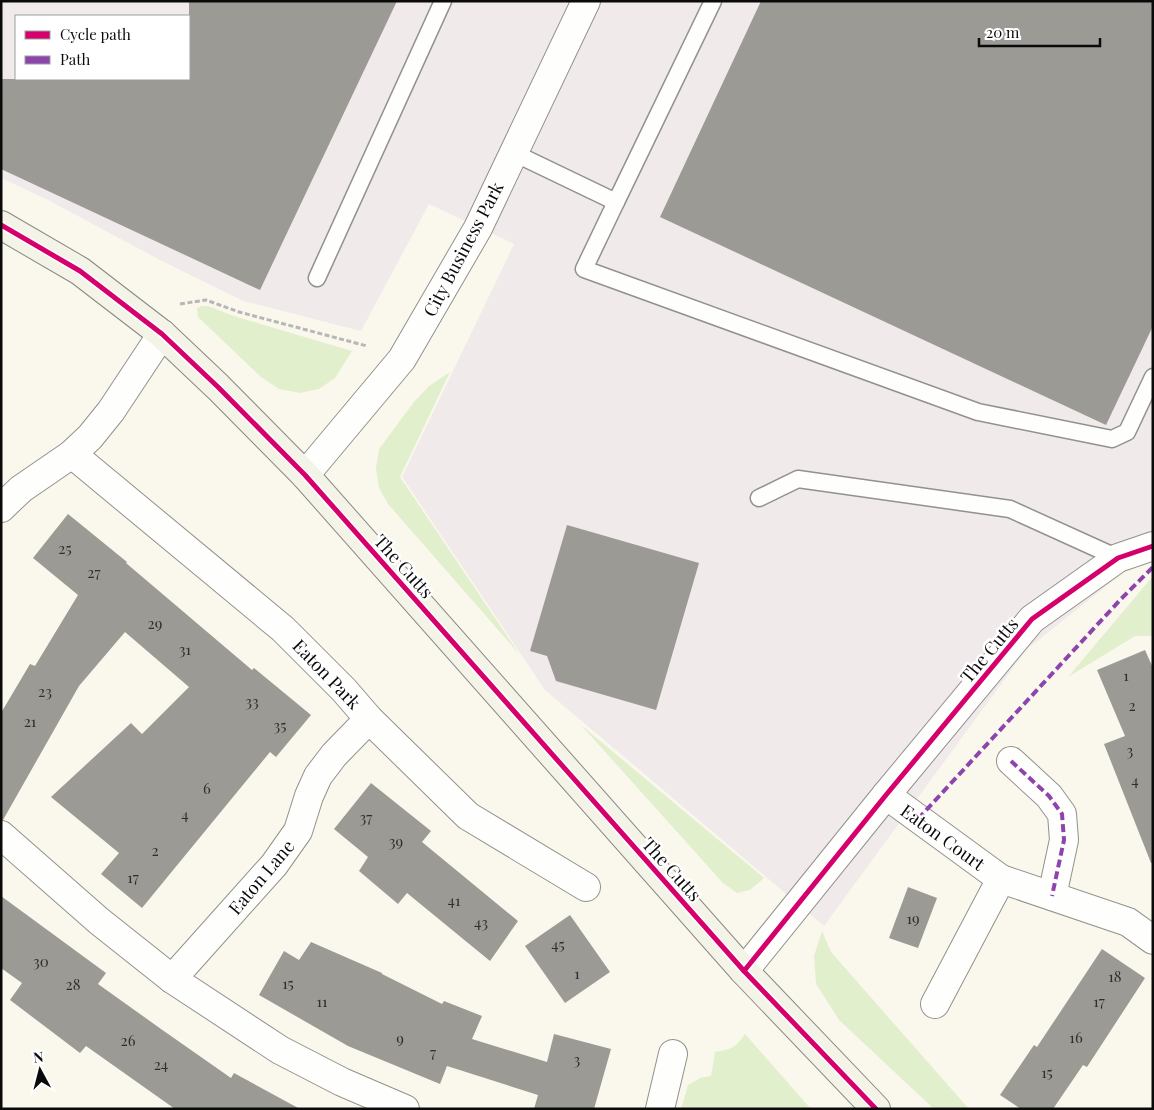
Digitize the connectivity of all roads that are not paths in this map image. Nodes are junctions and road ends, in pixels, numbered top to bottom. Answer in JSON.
{"nodes":[{"id":1,"x":443,"y":1,"type":"edge"},
{"id":2,"x":586,"y":1,"type":"edge"},
{"id":3,"x":713,"y":1,"type":"edge"},
{"id":4,"x":514,"y":153,"type":"junction"},
{"id":5,"x":616,"y":202,"type":"junction"},
{"id":6,"x":1,"y":224,"type":"edge"},
{"id":7,"x":317,"y":278,"type":"dead end"},
{"id":8,"x":162,"y":334,"type":"junction"},
{"id":9,"x":1153,"y":378,"type":"edge"},
{"id":10,"x":72,"y":454,"type":"junction"},
{"id":11,"x":305,"y":475,"type":"junction"},
{"id":12,"x":759,"y":498,"type":"dead end"},
{"id":13,"x":1,"y":508,"type":"edge"},
{"id":14,"x":1153,"y":546,"type":"edge"},
{"id":15,"x":1118,"y":558,"type":"junction"},
{"id":16,"x":369,"y":718,"type":"junction"},
{"id":17,"x":1011,"y":761,"type":"dead end"},
{"id":18,"x":886,"y":794,"type":"junction"},
{"id":19,"x":1,"y":835,"type":"edge"},
{"id":20,"x":1001,"y":879,"type":"junction"},
{"id":21,"x":586,"y":887,"type":"dead end"},
{"id":22,"x":1052,"y":896,"type":"junction"},
{"id":23,"x":1153,"y":940,"type":"edge"},
{"id":24,"x":744,"y":971,"type":"junction"},
{"id":25,"x":172,"y":979,"type":"junction"},
{"id":26,"x":935,"y":1004,"type":"dead end"},
{"id":27,"x":674,"y":1054,"type":"dead end"},
{"id":28,"x":404,"y":1109,"type":"edge"},
{"id":29,"x":660,"y":1109,"type":"edge"},
{"id":30,"x":876,"y":1109,"type":"edge"}],
"edges":[{"from":1,"to":7,"type":"lane"},
{"from":2,"to":4,"type":"street","name":"City Business Park"},
{"from":3,"to":5,"type":"lane"},
{"from":4,"to":5,"type":"lane"},
{"from":4,"to":11,"type":"street","name":"City Business Park"},
{"from":5,"to":9,"type":"lane"},
{"from":6,"to":8,"type":"street","name":"The Cutts"},
{"from":8,"to":10,"type":"street"},
{"from":8,"to":11,"type":"street","name":"The Cutts"},
{"from":10,"to":13,"type":"street"},
{"from":10,"to":16,"type":"street","name":"Eaton Park"},
{"from":11,"to":24,"type":"street","name":"The Cutts"},
{"from":12,"to":15,"type":"lane"},
{"from":14,"to":15,"type":"street","name":"The Cutts"},
{"from":15,"to":18,"type":"street","name":"The Cutts"},
{"from":16,"to":21,"type":"street","name":"Eaton Park"},
{"from":16,"to":25,"type":"street","name":"Eaton Lane"},
{"from":17,"to":22,"type":"street"},
{"from":18,"to":20,"type":"street","name":"Eaton Court"},
{"from":18,"to":24,"type":"street","name":"The Cutts"},
{"from":19,"to":25,"type":"street"},
{"from":20,"to":22,"type":"street","name":"Eaton Court"},
{"from":20,"to":26,"type":"street","name":"Eaton Court"},
{"from":22,"to":23,"type":"street","name":"Eaton Court"},
{"from":24,"to":30,"type":"street","name":"The Cutts"},
{"from":25,"to":28,"type":"street"},
{"from":27,"to":29,"type":"street"}]}
